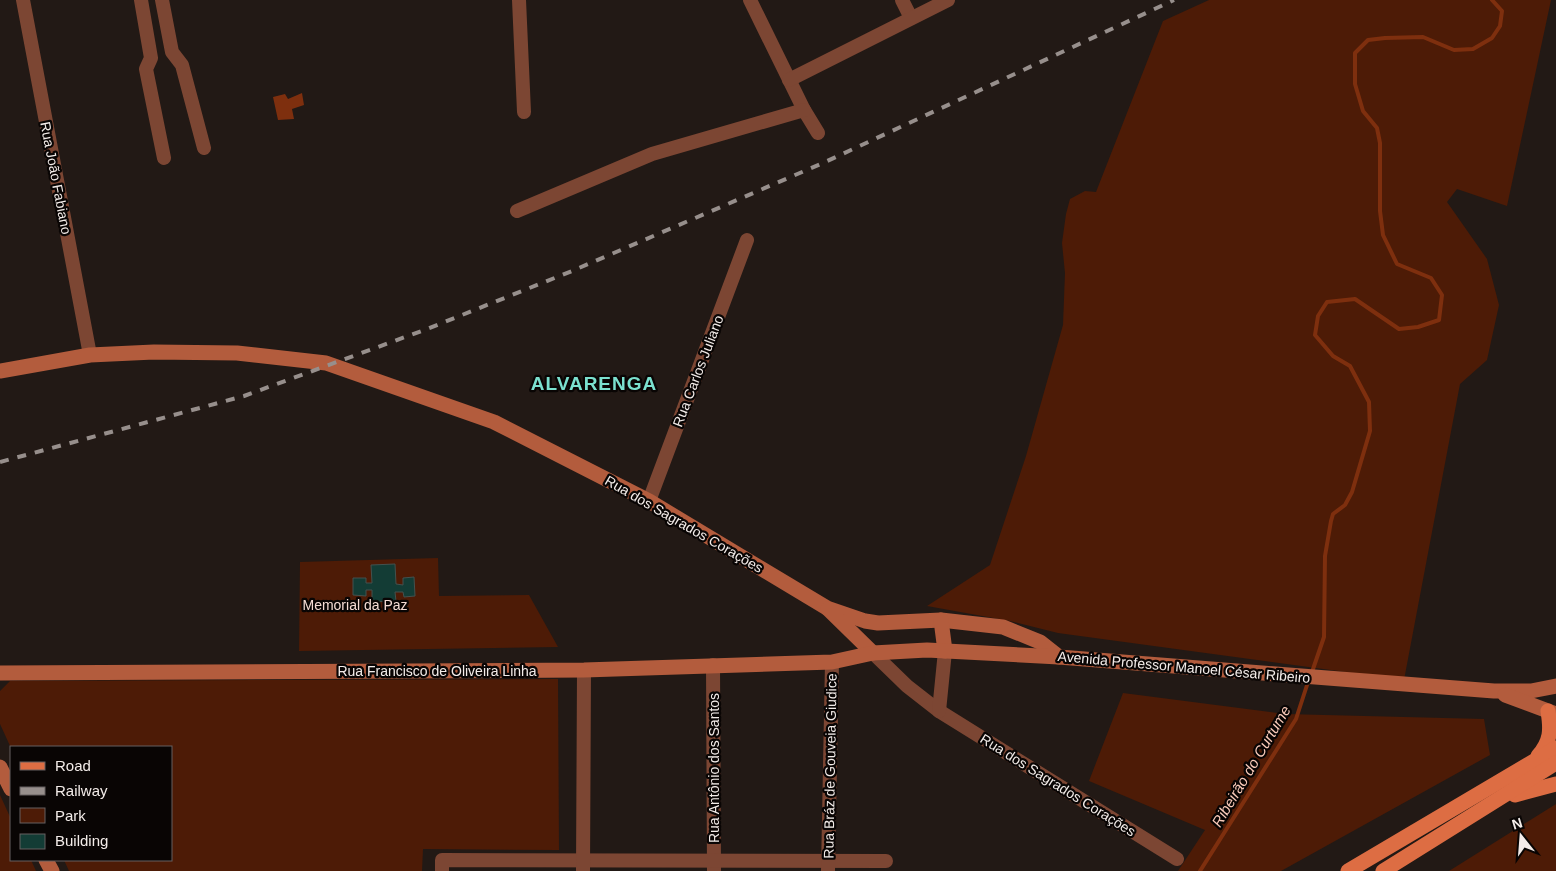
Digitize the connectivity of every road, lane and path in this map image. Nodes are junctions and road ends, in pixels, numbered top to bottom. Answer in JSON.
{"nodes":[{"id":1,"x":23,"y":0,"type":"edge"},
{"id":2,"x":141,"y":0,"type":"edge"},
{"id":3,"x":162,"y":0,"type":"edge"},
{"id":4,"x":519,"y":0,"type":"edge"},
{"id":5,"x":750,"y":0,"type":"edge"},
{"id":6,"x":902,"y":0,"type":"edge"},
{"id":7,"x":948,"y":0,"type":"edge"},
{"id":8,"x":911,"y":18,"type":"junction"},
{"id":9,"x":172,"y":52,"type":"junction"},
{"id":10,"x":151,"y":58,"type":"junction"},
{"id":11,"x":789,"y":80,"type":"junction"},
{"id":12,"x":804,"y":110,"type":"junction"},
{"id":13,"x":524,"y":112,"type":"dead end"},
{"id":14,"x":818,"y":133,"type":"dead end"},
{"id":15,"x":204,"y":148,"type":"dead end"},
{"id":16,"x":164,"y":158,"type":"dead end"},
{"id":17,"x":518,"y":210,"type":"dead end"},
{"id":18,"x":747,"y":240,"type":"dead end"},
{"id":19,"x":90,"y":355,"type":"junction"},
{"id":20,"x":0,"y":371,"type":"edge"},
{"id":21,"x":649,"y":501,"type":"junction"},
{"id":22,"x":827,"y":608,"type":"junction"},
{"id":23,"x":941,"y":620,"type":"junction"},
{"id":24,"x":945,"y":651,"type":"junction"},
{"id":25,"x":873,"y":653,"type":"junction"},
{"id":26,"x":1059,"y":657,"type":"junction"},
{"id":27,"x":832,"y":662,"type":"junction"},
{"id":28,"x":713,"y":664,"type":"junction"},
{"id":29,"x":584,"y":670,"type":"junction"},
{"id":30,"x":28,"y":672,"type":"junction"},
{"id":31,"x":0,"y":673,"type":"edge"},
{"id":32,"x":0,"y":681,"type":"edge"},
{"id":33,"x":1556,"y":686,"type":"edge"},
{"id":34,"x":1494,"y":691,"type":"junction"},
{"id":35,"x":939,"y":711,"type":"junction"},
{"id":36,"x":1552,"y":713,"type":"edge"},
{"id":37,"x":1556,"y":748,"type":"edge"},
{"id":38,"x":1531,"y":763,"type":"junction"},
{"id":39,"x":1556,"y":764,"type":"edge"},
{"id":40,"x":0,"y":767,"type":"edge"},
{"id":41,"x":1556,"y":784,"type":"edge"},
{"id":42,"x":10,"y":787,"type":"edge"},
{"id":43,"x":1499,"y":799,"type":"junction"},
{"id":44,"x":1177,"y":859,"type":"dead end"},
{"id":45,"x":886,"y":861,"type":"dead end"},
{"id":46,"x":442,"y":865,"type":"edge"},
{"id":47,"x":583,"y":865,"type":"edge"},
{"id":48,"x":714,"y":866,"type":"edge"},
{"id":49,"x":828,"y":866,"type":"edge"},
{"id":50,"x":1392,"y":869,"type":"edge"},
{"id":51,"x":1348,"y":871,"type":"edge"}],
"edges":[{"from":1,"to":19,"type":"street","name":"Rua João Fabiano"},
{"from":2,"to":10,"type":"street"},
{"from":3,"to":9,"type":"street"},
{"from":4,"to":13,"type":"street"},
{"from":5,"to":11,"type":"street"},
{"from":6,"to":8,"type":"street"},
{"from":7,"to":8,"type":"street"},
{"from":8,"to":11,"type":"street"},
{"from":9,"to":10,"type":"street"},
{"from":9,"to":15,"type":"street"},
{"from":10,"to":16,"type":"street"},
{"from":11,"to":12,"type":"street"},
{"from":12,"to":14,"type":"street"},
{"from":12,"to":17,"type":"street"},
{"from":18,"to":21,"type":"street","name":"Rua Carlos Juliano"},
{"from":19,"to":20,"type":"main road","name":"Rua dos Sagrados Corações"},
{"from":19,"to":21,"type":"main road","name":"Rua dos Sagrados Corações"},
{"from":21,"to":22,"type":"main road","name":"Rua dos Sagrados Corações"},
{"from":22,"to":23,"type":"main road"},
{"from":22,"to":25,"type":"main road"},
{"from":23,"to":24,"type":"main road"},
{"from":23,"to":26,"type":"main road"},
{"from":24,"to":25,"type":"main road","name":"Avenida Professor Manoel César Ribeiro"},
{"from":24,"to":26,"type":"main road","name":"Avenida Professor Manoel César Ribeiro"},
{"from":24,"to":35,"type":"street"},
{"from":25,"to":27,"type":"main road","name":"Rua Francisco de Oliveira Linha"},
{"from":25,"to":35,"type":"street","name":"Rua dos Sagrados Corações"},
{"from":26,"to":34,"type":"main road","name":"Avenida Professor Manoel César Ribeiro"},
{"from":27,"to":28,"type":"main road","name":"Rua Francisco de Oliveira Linha"},
{"from":27,"to":49,"type":"street","name":"Rua Bráz de Gouveia Giudice"},
{"from":28,"to":29,"type":"main road","name":"Rua Francisco de Oliveira Linha"},
{"from":28,"to":48,"type":"street","name":"Rua Antônio dos Santos"},
{"from":29,"to":30,"type":"main road","name":"Rua Francisco de Oliveira Linha"},
{"from":29,"to":47,"type":"street"},
{"from":30,"to":31,"type":"main road","name":"Rua Francisco de Oliveira Linha"},
{"from":30,"to":32,"type":"main road"},
{"from":33,"to":34,"type":"main road","name":"Avenida Professor Manoel César Ribeiro"},
{"from":34,"to":36,"type":"main road","name":"Avenida Professor Manoel César Ribeiro"},
{"from":35,"to":44,"type":"street","name":"Rua dos Sagrados Corações"},
{"from":36,"to":38,"type":"main road"},
{"from":37,"to":38,"type":"main road"},
{"from":38,"to":51,"type":"main road"},
{"from":39,"to":43,"type":"main road"},
{"from":40,"to":42,"type":"main road"},
{"from":41,"to":43,"type":"main road"},
{"from":43,"to":50,"type":"main road"},
{"from":45,"to":49,"type":"street"},
{"from":46,"to":47,"type":"street"},
{"from":47,"to":48,"type":"street"},
{"from":48,"to":49,"type":"street"}]}
